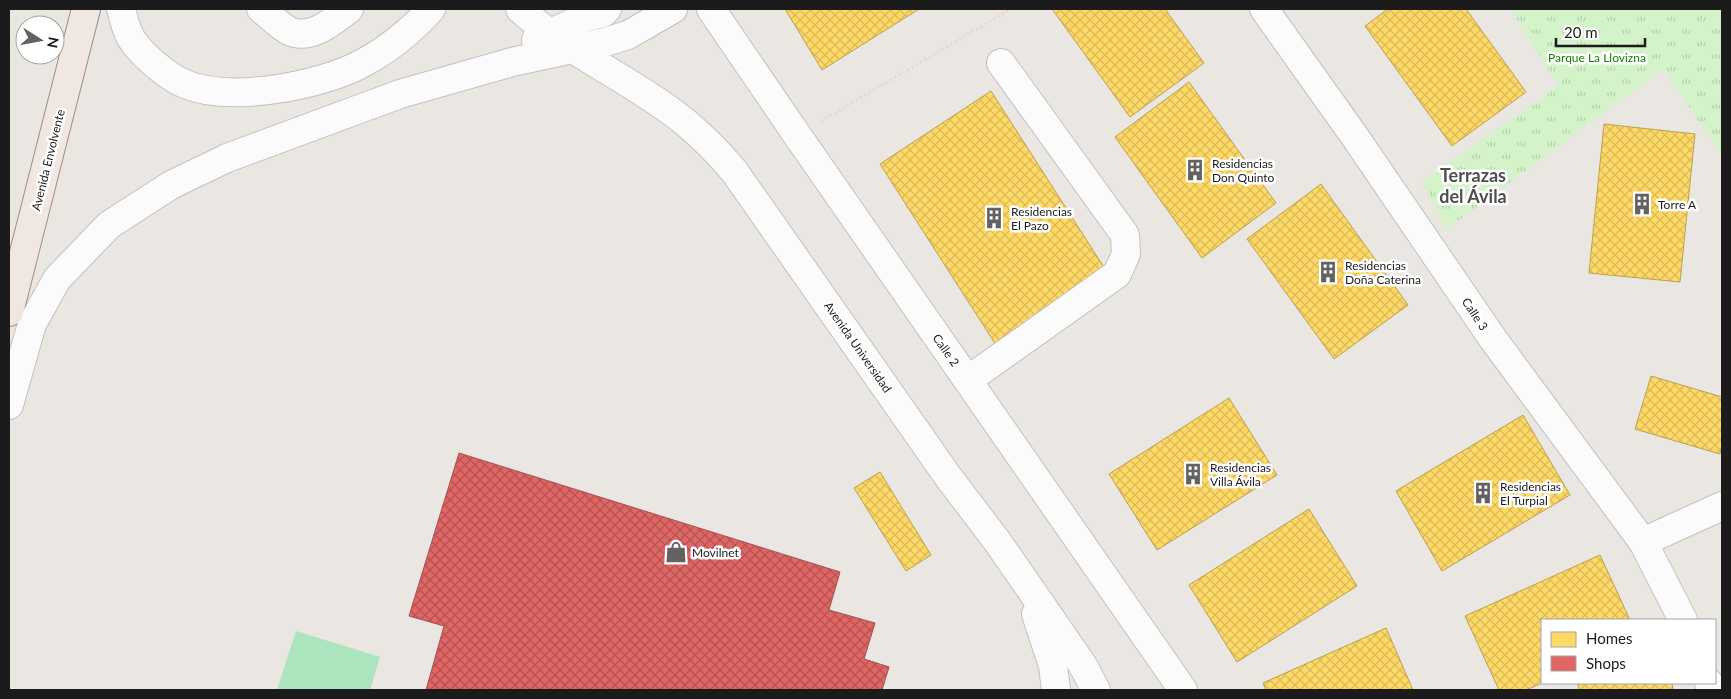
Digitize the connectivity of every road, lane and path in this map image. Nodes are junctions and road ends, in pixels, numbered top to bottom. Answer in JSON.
{"nodes":[{"id":1,"x":86,"y":9,"type":"edge"},
{"id":2,"x":121,"y":9,"type":"edge"},
{"id":3,"x":261,"y":9,"type":"edge"},
{"id":4,"x":349,"y":9,"type":"edge"},
{"id":5,"x":431,"y":9,"type":"edge"},
{"id":6,"x":521,"y":9,"type":"edge"},
{"id":7,"x":673,"y":9,"type":"edge"},
{"id":8,"x":711,"y":9,"type":"edge"},
{"id":9,"x":1011,"y":9,"type":"edge"},
{"id":10,"x":1264,"y":9,"type":"edge"},
{"id":11,"x":595,"y":13,"type":"edge"},
{"id":12,"x":548,"y":33,"type":"junction"},
{"id":13,"x":574,"y":49,"type":"junction"},
{"id":14,"x":1001,"y":63,"type":"dead end"},
{"id":15,"x":468,"y":74,"type":"junction"},
{"id":16,"x":797,"y":135,"type":"junction"},
{"id":17,"x":9,"y":312,"type":"edge"},
{"id":18,"x":968,"y":380,"type":"junction"},
{"id":19,"x":9,"y":406,"type":"edge"},
{"id":20,"x":1722,"y":506,"type":"edge"},
{"id":21,"x":1644,"y":542,"type":"junction"},
{"id":22,"x":1022,"y":580,"type":"junction"},
{"id":23,"x":1683,"y":619,"type":"edge"},
{"id":24,"x":1056,"y":690,"type":"edge"},
{"id":25,"x":1096,"y":690,"type":"edge"},
{"id":26,"x":1183,"y":690,"type":"edge"}],
"edges":[{"from":1,"to":17,"type":"main road","name":"Avenida Envolvente"},
{"from":2,"to":5,"type":"street"},
{"from":3,"to":4,"type":"street"},
{"from":6,"to":11,"type":"street"},
{"from":6,"to":12,"type":"street","name":"Avenida Universidad"},
{"from":7,"to":13,"type":"street"},
{"from":8,"to":16,"type":"street","name":"Calle 2"},
{"from":9,"to":16,"type":"path"},
{"from":10,"to":21,"type":"street","name":"Calle 3"},
{"from":11,"to":12,"type":"street"},
{"from":12,"to":13,"type":"street","name":"Avenida Universidad"},
{"from":12,"to":15,"type":"street"},
{"from":13,"to":15,"type":"street"},
{"from":13,"to":22,"type":"street","name":"Avenida Universidad"},
{"from":14,"to":18,"type":"street"},
{"from":15,"to":19,"type":"street"},
{"from":16,"to":18,"type":"street","name":"Calle 2"},
{"from":18,"to":26,"type":"street","name":"Calle 2"},
{"from":20,"to":21,"type":"street"},
{"from":21,"to":23,"type":"street","name":"Calle 3"},
{"from":22,"to":24,"type":"street"},
{"from":22,"to":25,"type":"street","name":"Avenida Universidad"}]}
